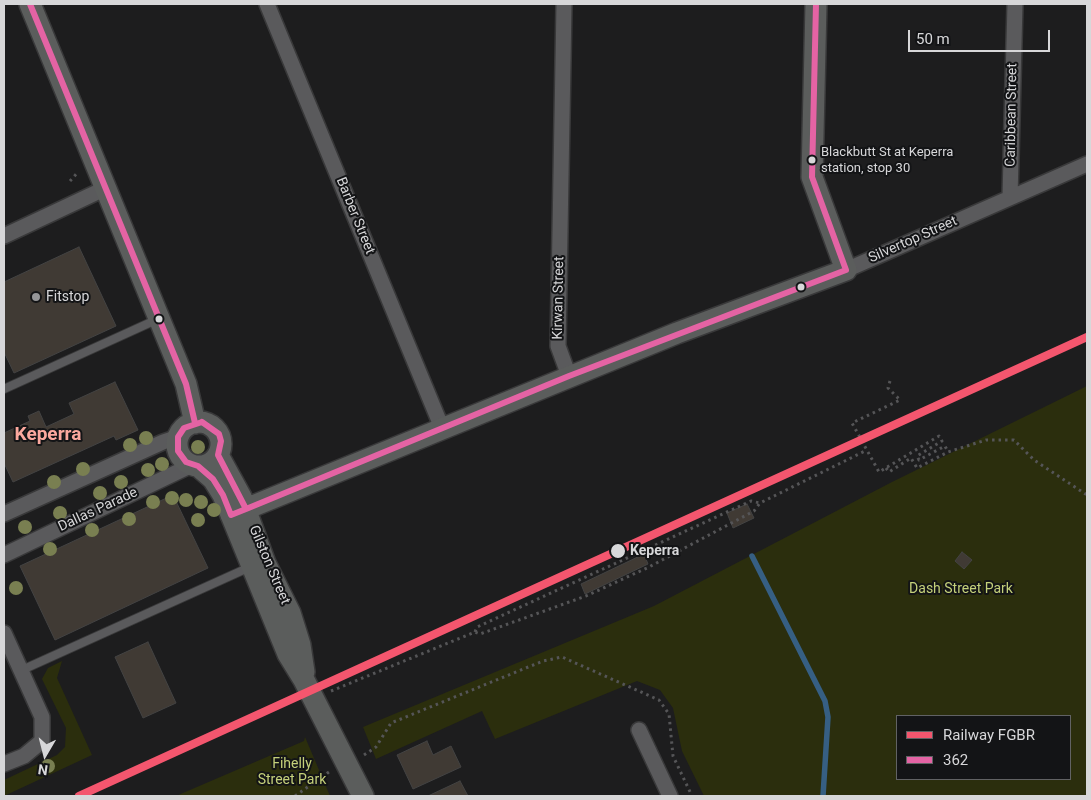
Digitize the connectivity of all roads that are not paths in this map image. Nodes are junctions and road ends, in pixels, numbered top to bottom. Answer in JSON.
{"nodes":[{"id":1,"x":30,"y":4,"type":"edge"},
{"id":2,"x":268,"y":4,"type":"edge"},
{"id":3,"x":564,"y":4,"type":"edge"},
{"id":4,"x":816,"y":4,"type":"edge"},
{"id":5,"x":1015,"y":4,"type":"edge"},
{"id":6,"x":1087,"y":164,"type":"edge"},
{"id":7,"x":106,"y":188,"type":"junction"},
{"id":8,"x":1010,"y":197,"type":"junction"},
{"id":9,"x":4,"y":236,"type":"edge"},
{"id":10,"x":846,"y":270,"type":"junction"},
{"id":11,"x":160,"y":318,"type":"junction"},
{"id":12,"x":569,"y":376,"type":"junction"},
{"id":13,"x":4,"y":389,"type":"edge"},
{"id":14,"x":195,"y":423,"type":"junction"},
{"id":15,"x":442,"y":428,"type":"junction"},
{"id":16,"x":178,"y":438,"type":"junction"},
{"id":17,"x":218,"y":455,"type":"junction"},
{"id":18,"x":195,"y":465,"type":"junction"},
{"id":19,"x":238,"y":512,"type":"junction"},
{"id":20,"x":4,"y":514,"type":"edge"},
{"id":21,"x":4,"y":555,"type":"edge"},
{"id":22,"x":258,"y":564,"type":"junction"},
{"id":23,"x":4,"y":633,"type":"edge"},
{"id":24,"x":22,"y":670,"type":"junction"},
{"id":25,"x":639,"y":730,"type":"dead end"},
{"id":26,"x":4,"y":764,"type":"edge"},
{"id":27,"x":363,"y":796,"type":"edge"},
{"id":28,"x":670,"y":796,"type":"edge"}],
"edges":[{"from":1,"to":7,"type":"street"},
{"from":2,"to":15,"type":"street","name":"Barber Street"},
{"from":3,"to":12,"type":"street","name":"Kirwan Street"},
{"from":4,"to":10,"type":"street"},
{"from":5,"to":8,"type":"street","name":"Caribbean Street"},
{"from":6,"to":8,"type":"street","name":"Silvertop Street"},
{"from":7,"to":9,"type":"street"},
{"from":7,"to":11,"type":"street"},
{"from":8,"to":10,"type":"street","name":"Silvertop Street"},
{"from":10,"to":12,"type":"street","name":"Silvertop Street"},
{"from":11,"to":13,"type":"lane"},
{"from":11,"to":14,"type":"street"},
{"from":12,"to":15,"type":"street"},
{"from":14,"to":16,"type":"street"},
{"from":14,"to":17,"type":"street"},
{"from":15,"to":19,"type":"street"},
{"from":16,"to":18,"type":"street"},
{"from":16,"to":20,"type":"street"},
{"from":17,"to":18,"type":"street"},
{"from":17,"to":19,"type":"street","name":"Gilston Street"},
{"from":18,"to":19,"type":"street","name":"Gilston Street"},
{"from":18,"to":21,"type":"street","name":"Dallas Parade"},
{"from":19,"to":22,"type":"street","name":"Gilston Street"},
{"from":22,"to":24,"type":"lane"},
{"from":22,"to":27,"type":"street","name":"Gilston Street"},
{"from":23,"to":24,"type":"street"},
{"from":24,"to":26,"type":"street"},
{"from":25,"to":28,"type":"street"}]}
